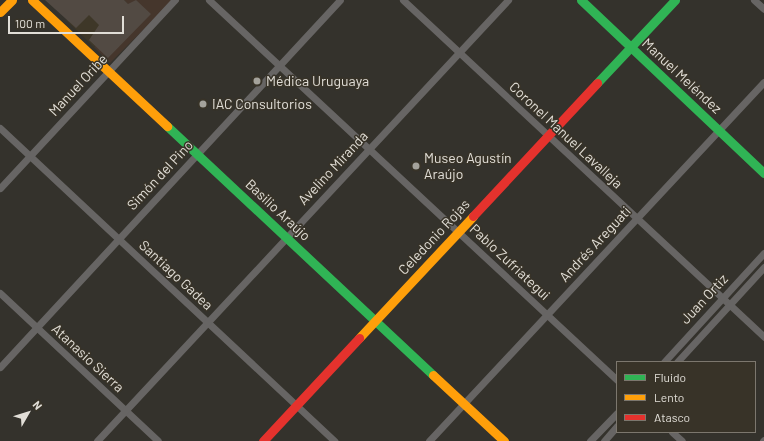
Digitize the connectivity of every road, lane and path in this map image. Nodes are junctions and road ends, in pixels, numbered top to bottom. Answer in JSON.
{"nodes":[{"id":1,"x":12,"y":0,"type":"edge"},
{"id":2,"x":32,"y":0,"type":"edge"},
{"id":3,"x":175,"y":0,"type":"edge"},
{"id":4,"x":209,"y":0,"type":"edge"},
{"id":5,"x":340,"y":0,"type":"edge"},
{"id":6,"x":403,"y":0,"type":"edge"},
{"id":7,"x":508,"y":0,"type":"edge"},
{"id":8,"x":581,"y":0,"type":"edge"},
{"id":9,"x":675,"y":0,"type":"edge"},
{"id":10,"x":754,"y":0,"type":"edge"},
{"id":11,"x":764,"y":9,"type":"edge"},
{"id":12,"x":0,"y":12,"type":"edge"},
{"id":13,"x":631,"y":47,"type":"junction"},
{"id":14,"x":459,"y":52,"type":"junction"},
{"id":15,"x":279,"y":66,"type":"junction"},
{"id":16,"x":108,"y":71,"type":"junction"},
{"id":17,"x":764,"y":82,"type":"edge"},
{"id":18,"x":0,"y":128,"type":"edge"},
{"id":19,"x":720,"y":130,"type":"junction"},
{"id":20,"x":548,"y":136,"type":"junction"},
{"id":21,"x":369,"y":148,"type":"junction"},
{"id":22,"x":197,"y":154,"type":"junction"},
{"id":23,"x":30,"y":156,"type":"junction"},
{"id":24,"x":764,"y":173,"type":"edge"},
{"id":25,"x":0,"y":188,"type":"edge"},
{"id":26,"x":637,"y":219,"type":"junction"},
{"id":27,"x":458,"y":232,"type":"junction"},
{"id":28,"x":287,"y":237,"type":"junction"},
{"id":29,"x":118,"y":239,"type":"junction"},
{"id":30,"x":764,"y":253,"type":"edge"},
{"id":31,"x":764,"y":267,"type":"edge"},
{"id":32,"x":0,"y":293,"type":"edge"},
{"id":33,"x":722,"y":298,"type":"junction"},
{"id":34,"x":729,"y":305,"type":"junction"},
{"id":35,"x":547,"y":315,"type":"junction"},
{"id":36,"x":375,"y":321,"type":"junction"},
{"id":37,"x":208,"y":322,"type":"junction"},
{"id":38,"x":36,"y":327,"type":"junction"},
{"id":39,"x":764,"y":337,"type":"edge"},
{"id":40,"x":665,"y":361,"type":"edge"},
{"id":41,"x":678,"y":361,"type":"edge"},
{"id":42,"x":0,"y":367,"type":"edge"},
{"id":43,"x":616,"y":379,"type":"edge"},
{"id":44,"x":464,"y":404,"type":"junction"},
{"id":45,"x":296,"y":405,"type":"junction"},
{"id":46,"x":125,"y":410,"type":"junction"},
{"id":47,"x":616,"y":414,"type":"edge"},
{"id":48,"x":616,"y":427,"type":"edge"},
{"id":49,"x":673,"y":433,"type":"edge"},
{"id":50,"x":97,"y":441,"type":"edge"},
{"id":51,"x":158,"y":441,"type":"edge"},
{"id":52,"x":263,"y":441,"type":"edge"},
{"id":53,"x":334,"y":441,"type":"edge"},
{"id":54,"x":429,"y":441,"type":"edge"},
{"id":55,"x":504,"y":441,"type":"edge"},
{"id":56,"x":590,"y":441,"type":"edge"},
{"id":57,"x":604,"y":441,"type":"edge"},
{"id":58,"x":682,"y":441,"type":"edge"}],
"edges":[{"from":1,"to":12,"type":"street"},
{"from":2,"to":16,"type":"street","name":"Basilio Araújo"},
{"from":3,"to":16,"type":"street","name":"Manuel Oribe"},
{"from":4,"to":15,"type":"street","name":"Pablo Zufriategui"},
{"from":5,"to":15,"type":"street","name":"Simón del Pino"},
{"from":6,"to":14,"type":"street","name":"Coronel Manuel Lavalleja"},
{"from":7,"to":14,"type":"street","name":"Avelino Miranda"},
{"from":8,"to":13,"type":"street","name":"Manuel Meléndez"},
{"from":9,"to":13,"type":"street","name":"Celedonio Rojas"},
{"from":10,"to":11,"type":"street"},
{"from":13,"to":19,"type":"street","name":"Manuel Meléndez"},
{"from":13,"to":20,"type":"street","name":"Celedonio Rojas"},
{"from":14,"to":20,"type":"street","name":"Coronel Manuel Lavalleja"},
{"from":14,"to":21,"type":"street","name":"Avelino Miranda"},
{"from":15,"to":21,"type":"street","name":"Pablo Zufriategui"},
{"from":15,"to":22,"type":"street","name":"Simón del Pino"},
{"from":16,"to":22,"type":"street","name":"Basilio Araújo"},
{"from":16,"to":23,"type":"street","name":"Manuel Oribe"},
{"from":17,"to":19,"type":"street","name":"Andrés Areguati"},
{"from":18,"to":23,"type":"street","name":"Santiago Gadea"},
{"from":19,"to":24,"type":"street","name":"Manuel Meléndez"},
{"from":19,"to":26,"type":"street","name":"Andrés Areguati"},
{"from":20,"to":26,"type":"street","name":"Coronel Manuel Lavalleja"},
{"from":20,"to":27,"type":"street","name":"Celedonio Rojas"},
{"from":21,"to":27,"type":"street","name":"Pablo Zufriategui"},
{"from":21,"to":28,"type":"street","name":"Avelino Miranda"},
{"from":22,"to":28,"type":"street","name":"Basilio Araújo"},
{"from":22,"to":29,"type":"street","name":"Simón del Pino"},
{"from":23,"to":25,"type":"street","name":"Manuel Oribe"},
{"from":23,"to":29,"type":"street","name":"Santiago Gadea"},
{"from":26,"to":33,"type":"street","name":"Coronel Manuel Lavalleja"},
{"from":26,"to":35,"type":"street","name":"Andrés Areguati"},
{"from":27,"to":35,"type":"street","name":"Pablo Zufriategui"},
{"from":27,"to":36,"type":"street","name":"Celedonio Rojas"},
{"from":28,"to":36,"type":"street","name":"Basilio Araújo"},
{"from":28,"to":37,"type":"street","name":"Avelino Miranda"},
{"from":29,"to":37,"type":"street","name":"Santiago Gadea"},
{"from":29,"to":38,"type":"street","name":"Simón del Pino"},
{"from":30,"to":33,"type":"street","name":"Juan Ortiz"},
{"from":31,"to":34,"type":"street","name":"Juan Ortiz"},
{"from":32,"to":38,"type":"street","name":"Atanasio Sierra"},
{"from":33,"to":34,"type":"street","name":"Coronel Manuel Lavalleja"},
{"from":33,"to":40,"type":"street","name":"Juan Ortiz"},
{"from":34,"to":39,"type":"street","name":"Coronel Manuel Lavalleja"},
{"from":34,"to":41,"type":"street","name":"Juan Ortiz"},
{"from":35,"to":43,"type":"street","name":"Pablo Zufriategui"},
{"from":35,"to":44,"type":"street","name":"Andrés Areguati"},
{"from":36,"to":44,"type":"street","name":"Basilio Araújo"},
{"from":36,"to":45,"type":"street","name":"Celedonio Rojas"},
{"from":37,"to":45,"type":"street","name":"Santiago Gadea"},
{"from":37,"to":46,"type":"street","name":"Avelino Miranda"},
{"from":38,"to":42,"type":"street","name":"Simón del Pino"},
{"from":38,"to":46,"type":"street","name":"Atanasio Sierra"},
{"from":44,"to":54,"type":"street","name":"Andrés Areguati"},
{"from":44,"to":55,"type":"street","name":"Basilio Araújo"},
{"from":45,"to":52,"type":"street","name":"Celedonio Rojas"},
{"from":45,"to":53,"type":"street","name":"Santiago Gadea"},
{"from":46,"to":50,"type":"street","name":"Avelino Miranda"},
{"from":46,"to":51,"type":"street","name":"Atanasio Sierra"},
{"from":47,"to":56,"type":"street"},
{"from":48,"to":57,"type":"street"},
{"from":49,"to":58,"type":"street"}]}
